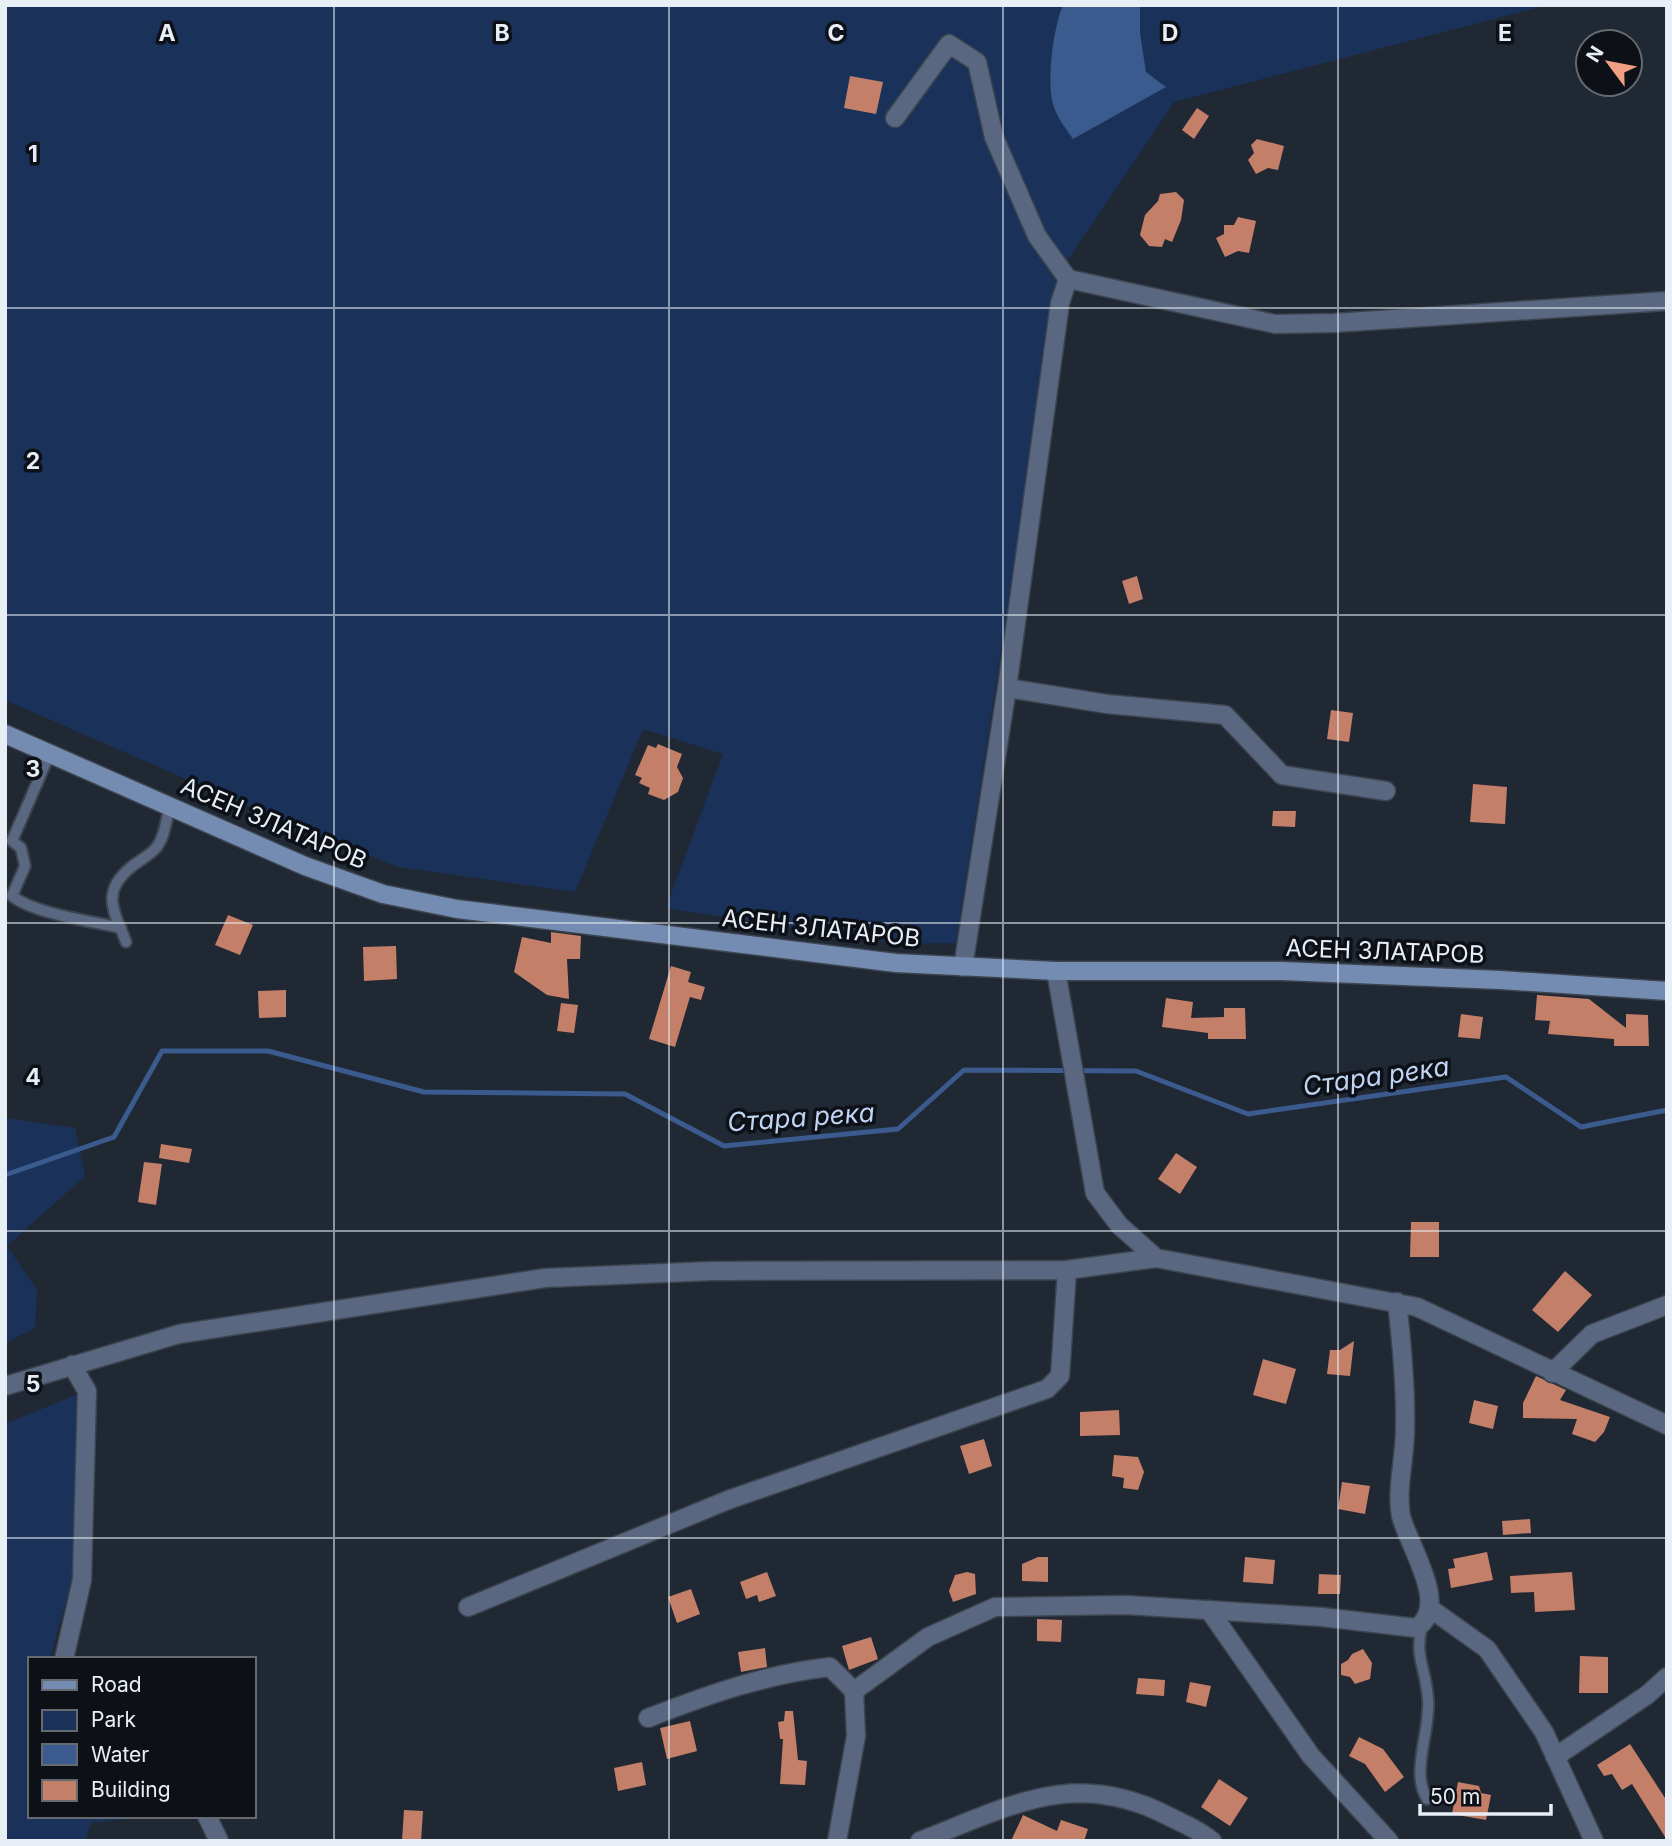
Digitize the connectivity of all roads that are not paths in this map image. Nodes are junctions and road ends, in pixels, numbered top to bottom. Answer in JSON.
{"nodes":[{"id":1,"x":895,"y":118,"type":"dead end"},
{"id":2,"x":1068,"y":279,"type":"junction"},
{"id":3,"x":1667,"y":301,"type":"edge"},
{"id":4,"x":1007,"y":688,"type":"junction"},
{"id":5,"x":5,"y":734,"type":"edge"},
{"id":6,"x":50,"y":753,"type":"junction"},
{"id":7,"x":1386,"y":791,"type":"dead end"},
{"id":8,"x":170,"y":806,"type":"junction"},
{"id":9,"x":121,"y":928,"type":"junction"},
{"id":10,"x":126,"y":942,"type":"dead end"},
{"id":11,"x":963,"y":967,"type":"junction"},
{"id":12,"x":1056,"y":971,"type":"junction"},
{"id":13,"x":1667,"y":991,"type":"edge"},
{"id":14,"x":1156,"y":1258,"type":"junction"},
{"id":15,"x":1067,"y":1270,"type":"junction"},
{"id":16,"x":1397,"y":1302,"type":"junction"},
{"id":17,"x":1667,"y":1306,"type":"edge"},
{"id":18,"x":72,"y":1365,"type":"junction"},
{"id":19,"x":1552,"y":1373,"type":"junction"},
{"id":20,"x":5,"y":1386,"type":"edge"},
{"id":21,"x":1667,"y":1425,"type":"edge"},
{"id":22,"x":468,"y":1607,"type":"dead end"},
{"id":23,"x":1209,"y":1610,"type":"junction"},
{"id":24,"x":1426,"y":1617,"type":"junction"},
{"id":25,"x":64,"y":1657,"type":"edge"},
{"id":26,"x":1667,"y":1677,"type":"edge"},
{"id":27,"x":854,"y":1691,"type":"junction"},
{"id":28,"x":648,"y":1718,"type":"dead end"},
{"id":29,"x":1555,"y":1757,"type":"junction"},
{"id":30,"x":1427,"y":1799,"type":"dead end"},
{"id":31,"x":208,"y":1818,"type":"edge"},
{"id":32,"x":219,"y":1841,"type":"edge"},
{"id":33,"x":837,"y":1841,"type":"edge"},
{"id":34,"x":920,"y":1841,"type":"edge"},
{"id":35,"x":1212,"y":1841,"type":"edge"},
{"id":36,"x":1389,"y":1841,"type":"edge"},
{"id":37,"x":1594,"y":1841,"type":"edge"}],
"edges":[{"from":1,"to":2,"type":"street"},
{"from":2,"to":3,"type":"street"},
{"from":2,"to":4,"type":"street"},
{"from":4,"to":7,"type":"street"},
{"from":4,"to":11,"type":"street"},
{"from":5,"to":6,"type":"street","name":"АСЕН ЗЛАТАРОВ"},
{"from":6,"to":8,"type":"street","name":"АСЕН ЗЛАТАРОВ"},
{"from":6,"to":9,"type":"lane"},
{"from":8,"to":9,"type":"lane"},
{"from":8,"to":11,"type":"street","name":"АСЕН ЗЛАТАРОВ"},
{"from":9,"to":10,"type":"lane"},
{"from":11,"to":12,"type":"street","name":"АСЕН ЗЛАТАРОВ"},
{"from":12,"to":13,"type":"street","name":"АСЕН ЗЛАТАРОВ"},
{"from":12,"to":14,"type":"street"},
{"from":14,"to":15,"type":"street"},
{"from":14,"to":16,"type":"street"},
{"from":15,"to":18,"type":"street"},
{"from":15,"to":22,"type":"street"},
{"from":16,"to":19,"type":"street"},
{"from":16,"to":24,"type":"street"},
{"from":17,"to":19,"type":"street"},
{"from":18,"to":20,"type":"street"},
{"from":18,"to":25,"type":"street"},
{"from":19,"to":21,"type":"street"},
{"from":23,"to":24,"type":"street"},
{"from":23,"to":27,"type":"street"},
{"from":23,"to":36,"type":"street"},
{"from":24,"to":29,"type":"street"},
{"from":24,"to":30,"type":"lane"},
{"from":26,"to":29,"type":"street"},
{"from":27,"to":28,"type":"street"},
{"from":27,"to":33,"type":"street"},
{"from":29,"to":37,"type":"street"},
{"from":31,"to":32,"type":"street"},
{"from":34,"to":35,"type":"street"}]}
